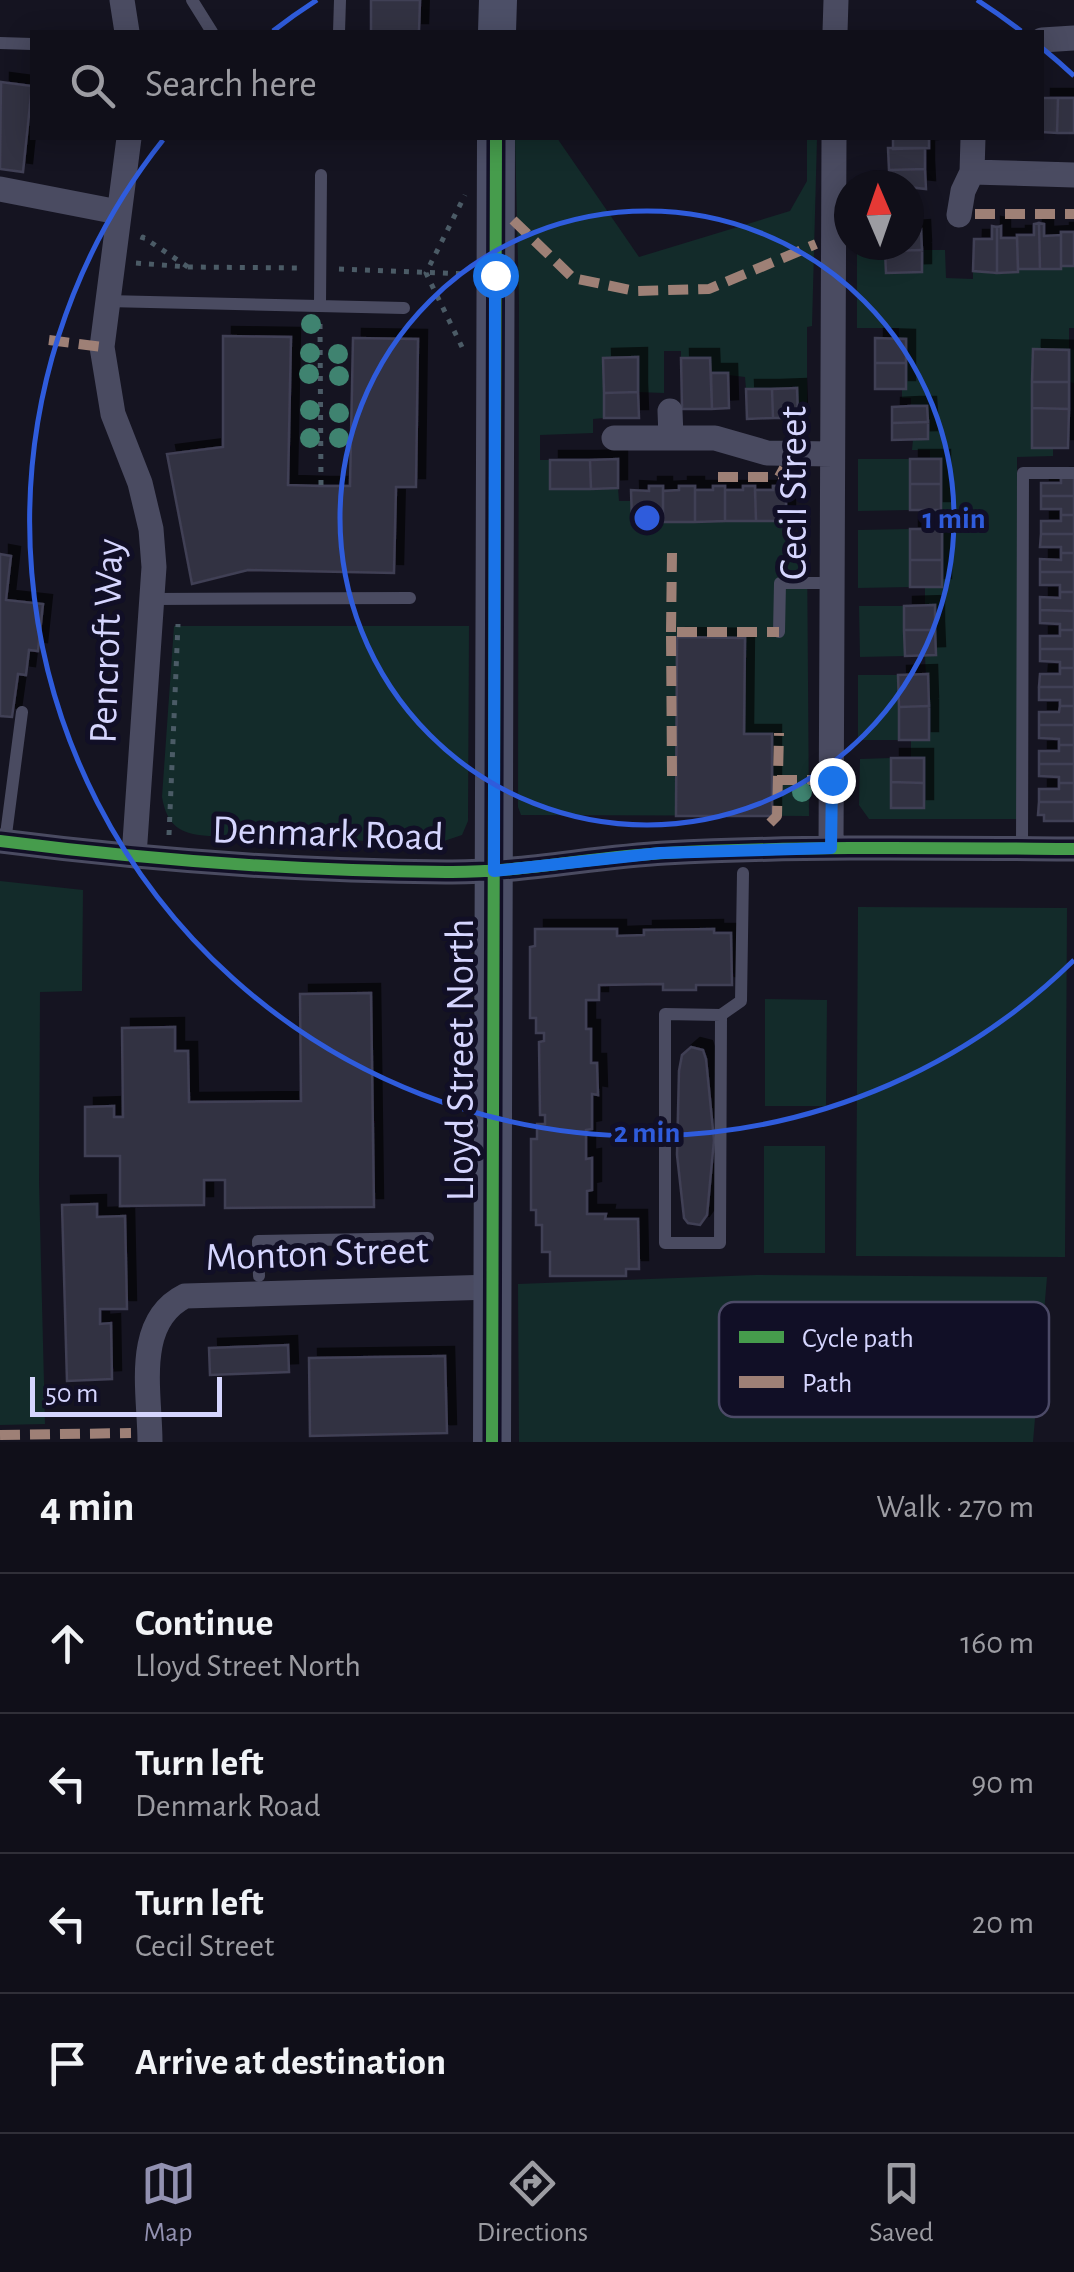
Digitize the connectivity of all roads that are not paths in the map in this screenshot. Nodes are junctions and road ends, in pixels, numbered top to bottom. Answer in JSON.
{"nodes":[{"id":1,"x":122,"y":0,"type":"edge"},
{"id":2,"x":192,"y":0,"type":"edge"},
{"id":3,"x":340,"y":0,"type":"edge"},
{"id":4,"x":498,"y":0,"type":"edge"},
{"id":5,"x":833,"y":1,"type":"edge"},
{"id":6,"x":127,"y":30,"type":"edge"},
{"id":7,"x":211,"y":30,"type":"edge"},
{"id":8,"x":339,"y":30,"type":"edge"},
{"id":9,"x":497,"y":30,"type":"edge"},
{"id":10,"x":836,"y":30,"type":"edge"},
{"id":11,"x":1074,"y":38,"type":"edge"},
{"id":12,"x":1044,"y":40,"type":"edge"},
{"id":13,"x":0,"y":43,"type":"edge"},
{"id":14,"x":30,"y":44,"type":"edge"},
{"id":15,"x":129,"y":140,"type":"edge"},
{"id":16,"x":496,"y":140,"type":"edge"},
{"id":17,"x":834,"y":140,"type":"edge"},
{"id":18,"x":972,"y":140,"type":"edge"},
{"id":19,"x":972,"y":172,"type":"junction"},
{"id":20,"x":321,"y":175,"type":"dead end"},
{"id":21,"x":1074,"y":175,"type":"edge"},
{"id":22,"x":0,"y":189,"type":"edge"},
{"id":23,"x":118,"y":212,"type":"junction"},
{"id":24,"x":959,"y":214,"type":"dead end"},
{"id":25,"x":116,"y":302,"type":"junction"},
{"id":26,"x":320,"y":306,"type":"junction"},
{"id":27,"x":404,"y":308,"type":"dead end"},
{"id":28,"x":670,"y":411,"type":"dead end"},
{"id":29,"x":671,"y":437,"type":"junction"},
{"id":30,"x":614,"y":438,"type":"dead end"},
{"id":31,"x":832,"y":454,"type":"junction"},
{"id":32,"x":1074,"y":473,"type":"edge"},
{"id":33,"x":832,"y":583,"type":"junction"},
{"id":34,"x":153,"y":598,"type":"junction"},
{"id":35,"x":410,"y":598,"type":"dead end"},
{"id":36,"x":780,"y":632,"type":"dead end"},
{"id":37,"x":22,"y":712,"type":"dead end"},
{"id":38,"x":2,"y":842,"type":"edge"},
{"id":39,"x":831,"y":848,"type":"junction"},
{"id":40,"x":1022,"y":849,"type":"junction"},
{"id":41,"x":1074,"y":849,"type":"edge"},
{"id":42,"x":134,"y":856,"type":"junction"},
{"id":43,"x":494,"y":871,"type":"junction"},
{"id":44,"x":744,"y":873,"type":"dead end"},
{"id":45,"x":721,"y":1015,"type":"junction"},
{"id":46,"x":428,"y":1238,"type":"dead end"},
{"id":47,"x":259,"y":1276,"type":"dead end"},
{"id":48,"x":493,"y":1288,"type":"junction"},
{"id":49,"x":150,"y":1442,"type":"edge"},
{"id":50,"x":492,"y":1442,"type":"edge"}],
"edges":[{"from":1,"to":6,"type":"street"},
{"from":2,"to":7,"type":"lane"},
{"from":3,"to":8,"type":"lane"},
{"from":4,"to":9,"type":"street"},
{"from":5,"to":10,"type":"street"},
{"from":11,"to":12,"type":"street"},
{"from":13,"to":14,"type":"lane"},
{"from":15,"to":23,"type":"street","name":"Pencroft Way"},
{"from":16,"to":43,"type":"street","name":"Lloyd Street North"},
{"from":17,"to":31,"type":"street","name":"Cecil Street"},
{"from":18,"to":19,"type":"street"},
{"from":19,"to":21,"type":"street"},
{"from":19,"to":24,"type":"street"},
{"from":20,"to":26,"type":"lane"},
{"from":22,"to":23,"type":"street"},
{"from":23,"to":25,"type":"street","name":"Pencroft Way"},
{"from":25,"to":26,"type":"lane"},
{"from":25,"to":34,"type":"street","name":"Pencroft Way"},
{"from":26,"to":27,"type":"lane"},
{"from":28,"to":29,"type":"street"},
{"from":29,"to":30,"type":"street"},
{"from":29,"to":31,"type":"street"},
{"from":31,"to":33,"type":"street","name":"Cecil Street"},
{"from":32,"to":40,"type":"lane"},
{"from":33,"to":36,"type":"lane"},
{"from":33,"to":39,"type":"street","name":"Cecil Street"},
{"from":34,"to":35,"type":"lane"},
{"from":34,"to":42,"type":"street","name":"Pencroft Way"},
{"from":37,"to":38,"type":"lane"},
{"from":38,"to":42,"type":"street","name":"Denmark Road"},
{"from":39,"to":40,"type":"street","name":"Denmark Road"},
{"from":39,"to":43,"type":"street","name":"Denmark Road"},
{"from":40,"to":41,"type":"street","name":"Denmark Road"},
{"from":42,"to":43,"type":"street","name":"Denmark Road"},
{"from":43,"to":48,"type":"street","name":"Lloyd Street North"},
{"from":44,"to":45,"type":"lane"},
{"from":45,"to":45,"type":"lane"},
{"from":46,"to":47,"type":"lane"},
{"from":48,"to":49,"type":"street","name":"Monton Street"},
{"from":48,"to":50,"type":"street","name":"Lloyd Street North"}]}
